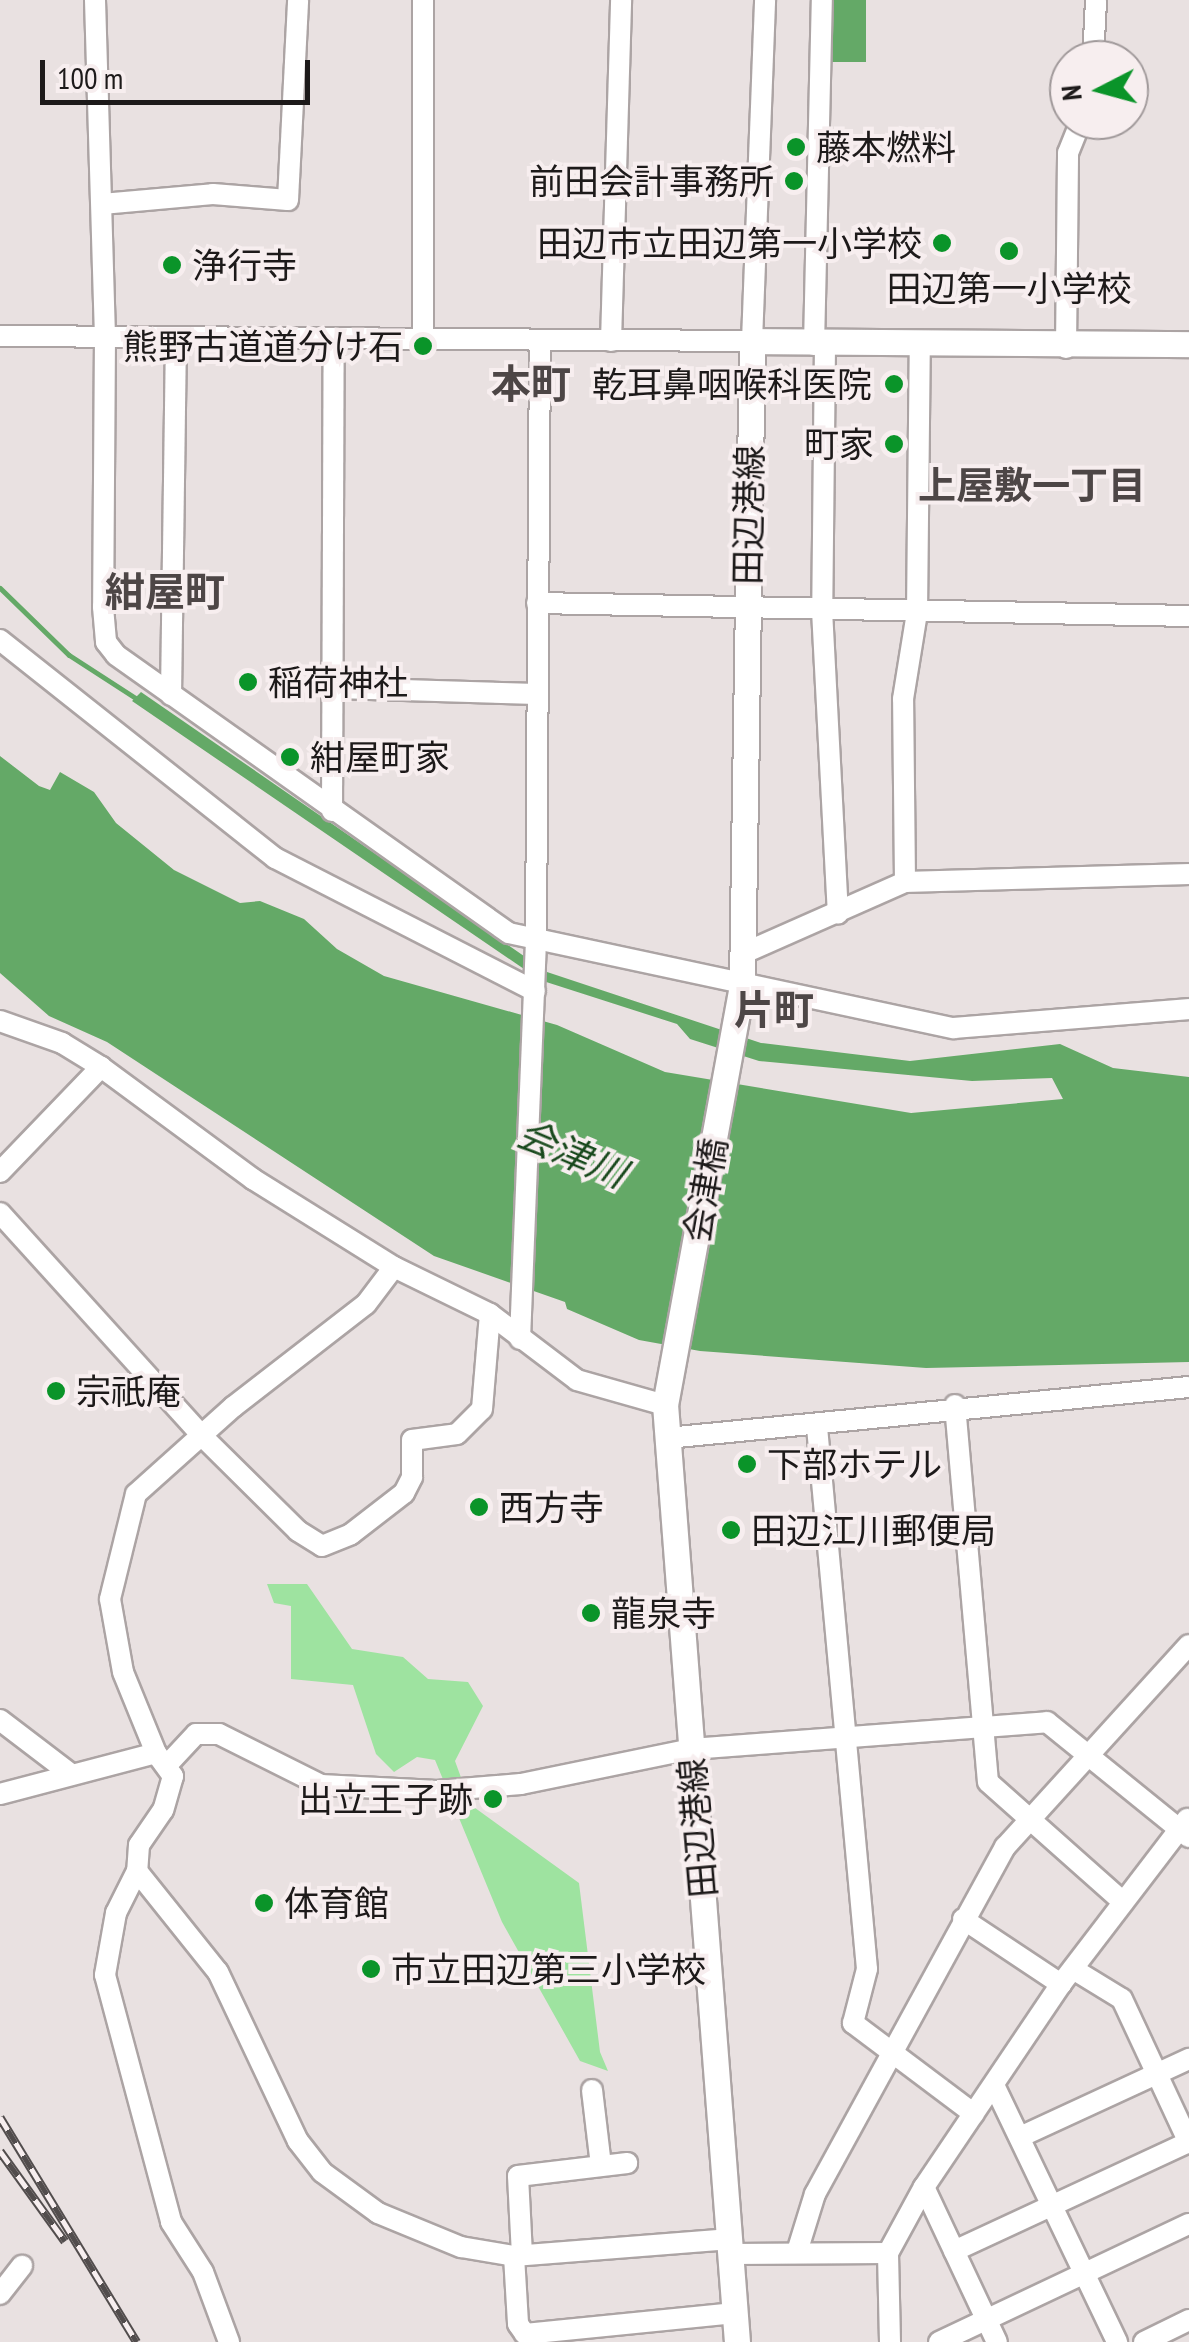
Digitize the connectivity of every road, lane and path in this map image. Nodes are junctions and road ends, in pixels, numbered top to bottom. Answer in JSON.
{"nodes":[{"id":1,"x":95,"y":0,"type":"edge"},
{"id":2,"x":298,"y":0,"type":"edge"},
{"id":3,"x":424,"y":0,"type":"edge"},
{"id":4,"x":621,"y":0,"type":"edge"},
{"id":5,"x":765,"y":0,"type":"edge"},
{"id":6,"x":822,"y":0,"type":"edge"},
{"id":7,"x":1096,"y":0,"type":"edge"},
{"id":8,"x":1094,"y":40,"type":"edge"},
{"id":9,"x":1073,"y":140,"type":"edge"},
{"id":10,"x":102,"y":204,"type":"junction"},
{"id":11,"x":0,"y":336,"type":"edge"},
{"id":12,"x":105,"y":336,"type":"junction"},
{"id":13,"x":176,"y":340,"type":"junction"},
{"id":14,"x":752,"y":341,"type":"junction"},
{"id":15,"x":334,"y":342,"type":"junction"},
{"id":16,"x":423,"y":342,"type":"junction"},
{"id":17,"x":540,"y":342,"type":"junction"},
{"id":18,"x":611,"y":342,"type":"junction"},
{"id":19,"x":1189,"y":344,"type":"edge"},
{"id":20,"x":820,"y":345,"type":"junction"},
{"id":21,"x":920,"y":346,"type":"junction"},
{"id":22,"x":1066,"y":348,"type":"junction"},
{"id":23,"x":537,"y":603,"type":"junction"},
{"id":24,"x":746,"y":608,"type":"junction"},
{"id":25,"x":822,"y":610,"type":"junction"},
{"id":26,"x":916,"y":613,"type":"junction"},
{"id":27,"x":1189,"y":616,"type":"edge"},
{"id":28,"x":0,"y":640,"type":"edge"},
{"id":29,"x":336,"y":688,"type":"junction"},
{"id":30,"x":537,"y":694,"type":"junction"},
{"id":31,"x":172,"y":695,"type":"junction"},
{"id":32,"x":332,"y":811,"type":"junction"},
{"id":33,"x":1189,"y":874,"type":"edge"},
{"id":34,"x":905,"y":882,"type":"junction"},
{"id":35,"x":838,"y":914,"type":"junction"},
{"id":36,"x":536,"y":941,"type":"junction"},
{"id":37,"x":744,"y":953,"type":"junction"},
{"id":38,"x":534,"y":991,"type":"junction"},
{"id":39,"x":740,"y":995,"type":"junction"},
{"id":40,"x":1189,"y":1009,"type":"edge"},
{"id":41,"x":0,"y":1021,"type":"edge"},
{"id":42,"x":101,"y":1067,"type":"junction"},
{"id":43,"x":0,"y":1172,"type":"edge"},
{"id":44,"x":0,"y":1213,"type":"edge"},
{"id":45,"x":394,"y":1266,"type":"junction"},
{"id":46,"x":490,"y":1314,"type":"junction"},
{"id":47,"x":520,"y":1339,"type":"junction"},
{"id":48,"x":671,"y":1375,"type":"joint"},
{"id":49,"x":1189,"y":1387,"type":"edge"},
{"id":50,"x":665,"y":1405,"type":"junction"},
{"id":51,"x":956,"y":1405,"type":"junction"},
{"id":52,"x":817,"y":1427,"type":"junction"},
{"id":53,"x":202,"y":1436,"type":"junction"},
{"id":54,"x":667,"y":1438,"type":"junction"},
{"id":55,"x":1189,"y":1645,"type":"edge"},
{"id":56,"x":0,"y":1720,"type":"edge"},
{"id":57,"x":982,"y":1723,"type":"junction"},
{"id":58,"x":847,"y":1734,"type":"junction"},
{"id":59,"x":690,"y":1749,"type":"junction"},
{"id":60,"x":1088,"y":1752,"type":"junction"},
{"id":61,"x":162,"y":1759,"type":"junction"},
{"id":62,"x":71,"y":1774,"type":"junction"},
{"id":63,"x":0,"y":1794,"type":"edge"},
{"id":64,"x":1030,"y":1820,"type":"junction"},
{"id":65,"x":1186,"y":1826,"type":"edge"},
{"id":66,"x":138,"y":1872,"type":"junction"},
{"id":67,"x":1124,"y":1902,"type":"junction"},
{"id":68,"x":962,"y":1919,"type":"junction"},
{"id":69,"x":1067,"y":1976,"type":"junction"},
{"id":70,"x":892,"y":2052,"type":"junction"},
{"id":71,"x":1189,"y":2059,"type":"edge"},
{"id":72,"x":1158,"y":2073,"type":"junction"},
{"id":73,"x":994,"y":2085,"type":"junction"},
{"id":74,"x":592,"y":2090,"type":"dead end"},
{"id":75,"x":974,"y":2114,"type":"junction"},
{"id":76,"x":1022,"y":2136,"type":"junction"},
{"id":77,"x":1189,"y":2142,"type":"edge"},
{"id":78,"x":627,"y":2163,"type":"dead end"},
{"id":79,"x":601,"y":2164,"type":"junction"},
{"id":80,"x":924,"y":2187,"type":"junction"},
{"id":81,"x":1050,"y":2202,"type":"junction"},
{"id":82,"x":1189,"y":2224,"type":"edge"},
{"id":83,"x":730,"y":2246,"type":"junction"},
{"id":84,"x":954,"y":2251,"type":"junction"},
{"id":85,"x":797,"y":2252,"type":"junction"},
{"id":86,"x":888,"y":2253,"type":"junction"},
{"id":87,"x":518,"y":2256,"type":"junction"},
{"id":88,"x":22,"y":2266,"type":"dead end"},
{"id":89,"x":1084,"y":2272,"type":"junction"},
{"id":90,"x":0,"y":2294,"type":"edge"},
{"id":91,"x":735,"y":2313,"type":"junction"},
{"id":92,"x":1189,"y":2320,"type":"edge"},
{"id":93,"x":986,"y":2321,"type":"junction"},
{"id":94,"x":230,"y":2342,"type":"edge"},
{"id":95,"x":737,"y":2342,"type":"edge"},
{"id":96,"x":890,"y":2342,"type":"edge"},
{"id":97,"x":939,"y":2342,"type":"edge"},
{"id":98,"x":996,"y":2342,"type":"edge"},
{"id":99,"x":1118,"y":2342,"type":"edge"},
{"id":100,"x":1144,"y":2342,"type":"edge"}],
"edges":[{"from":1,"to":10,"type":"street"},
{"from":2,"to":10,"type":"street"},
{"from":3,"to":16,"type":"street"},
{"from":4,"to":18,"type":"street"},
{"from":5,"to":14,"type":"street"},
{"from":6,"to":20,"type":"street"},
{"from":7,"to":8,"type":"street"},
{"from":9,"to":22,"type":"street"},
{"from":10,"to":12,"type":"street"},
{"from":11,"to":12,"type":"street"},
{"from":12,"to":13,"type":"street"},
{"from":12,"to":31,"type":"street"},
{"from":13,"to":15,"type":"street"},
{"from":13,"to":31,"type":"street"},
{"from":14,"to":18,"type":"street"},
{"from":14,"to":20,"type":"main road"},
{"from":14,"to":24,"type":"main road","name":"田辺港線"},
{"from":15,"to":16,"type":"street"},
{"from":15,"to":29,"type":"street"},
{"from":16,"to":17,"type":"street"},
{"from":17,"to":18,"type":"street"},
{"from":17,"to":23,"type":"street"},
{"from":19,"to":22,"type":"main road"},
{"from":20,"to":21,"type":"main road"},
{"from":20,"to":25,"type":"street"},
{"from":21,"to":22,"type":"main road"},
{"from":21,"to":26,"type":"street"},
{"from":23,"to":24,"type":"street"},
{"from":23,"to":30,"type":"street"},
{"from":24,"to":25,"type":"street"},
{"from":24,"to":37,"type":"main road","name":"田辺港線"},
{"from":25,"to":26,"type":"street"},
{"from":25,"to":35,"type":"street"},
{"from":26,"to":27,"type":"street"},
{"from":26,"to":34,"type":"street"},
{"from":28,"to":38,"type":"street"},
{"from":29,"to":30,"type":"street"},
{"from":29,"to":32,"type":"street"},
{"from":30,"to":36,"type":"street"},
{"from":31,"to":32,"type":"street"},
{"from":32,"to":36,"type":"street"},
{"from":33,"to":34,"type":"street"},
{"from":34,"to":35,"type":"street"},
{"from":35,"to":37,"type":"street"},
{"from":36,"to":38,"type":"street"},
{"from":36,"to":39,"type":"street"},
{"from":37,"to":39,"type":"main road","name":"田辺港線"},
{"from":38,"to":47,"type":"street"},
{"from":39,"to":40,"type":"street"},
{"from":39,"to":48,"type":"main road","name":"会津橋"},
{"from":41,"to":42,"type":"street"},
{"from":42,"to":43,"type":"street"},
{"from":42,"to":45,"type":"street"},
{"from":44,"to":53,"type":"street"},
{"from":45,"to":46,"type":"street"},
{"from":45,"to":53,"type":"street"},
{"from":46,"to":47,"type":"street"},
{"from":46,"to":53,"type":"street"},
{"from":47,"to":50,"type":"street"},
{"from":48,"to":50,"type":"main road","name":"田辺港線"},
{"from":49,"to":51,"type":"street"},
{"from":50,"to":54,"type":"main road","name":"田辺港線"},
{"from":51,"to":52,"type":"street"},
{"from":51,"to":57,"type":"street"},
{"from":52,"to":54,"type":"street"},
{"from":52,"to":58,"type":"street"},
{"from":53,"to":61,"type":"street"},
{"from":54,"to":59,"type":"main road","name":"田辺港線"},
{"from":55,"to":60,"type":"street"},
{"from":56,"to":62,"type":"street"},
{"from":57,"to":58,"type":"street"},
{"from":57,"to":60,"type":"street"},
{"from":57,"to":64,"type":"street"},
{"from":58,"to":59,"type":"street"},
{"from":58,"to":70,"type":"street"},
{"from":59,"to":61,"type":"street"},
{"from":59,"to":83,"type":"main road","name":"田辺港線"},
{"from":60,"to":64,"type":"street"},
{"from":60,"to":65,"type":"street"},
{"from":61,"to":62,"type":"street"},
{"from":61,"to":66,"type":"street"},
{"from":62,"to":63,"type":"street"},
{"from":64,"to":67,"type":"street"},
{"from":64,"to":68,"type":"street"},
{"from":65,"to":67,"type":"street"},
{"from":66,"to":87,"type":"street"},
{"from":66,"to":94,"type":"street"},
{"from":67,"to":69,"type":"street"},
{"from":68,"to":69,"type":"street"},
{"from":68,"to":70,"type":"street"},
{"from":69,"to":72,"type":"street"},
{"from":69,"to":73,"type":"street"},
{"from":70,"to":75,"type":"street"},
{"from":70,"to":85,"type":"street"},
{"from":71,"to":72,"type":"street"},
{"from":72,"to":76,"type":"street"},
{"from":72,"to":77,"type":"street"},
{"from":73,"to":75,"type":"street"},
{"from":73,"to":76,"type":"street"},
{"from":74,"to":79,"type":"street"},
{"from":75,"to":80,"type":"street"},
{"from":76,"to":81,"type":"street"},
{"from":77,"to":81,"type":"street"},
{"from":78,"to":79,"type":"street"},
{"from":79,"to":87,"type":"street"},
{"from":80,"to":84,"type":"street"},
{"from":80,"to":86,"type":"street"},
{"from":81,"to":84,"type":"street"},
{"from":81,"to":89,"type":"street"},
{"from":82,"to":89,"type":"street"},
{"from":83,"to":85,"type":"street"},
{"from":83,"to":87,"type":"street"},
{"from":83,"to":91,"type":"main road","name":"田辺港線"},
{"from":84,"to":93,"type":"street"},
{"from":85,"to":86,"type":"street"},
{"from":86,"to":96,"type":"street"},
{"from":87,"to":91,"type":"street"},
{"from":88,"to":90,"type":"street"},
{"from":89,"to":93,"type":"street"},
{"from":89,"to":99,"type":"street"},
{"from":91,"to":95,"type":"main road","name":"田辺港線"},
{"from":92,"to":100,"type":"street"},
{"from":93,"to":97,"type":"street"},
{"from":93,"to":98,"type":"street"}]}
